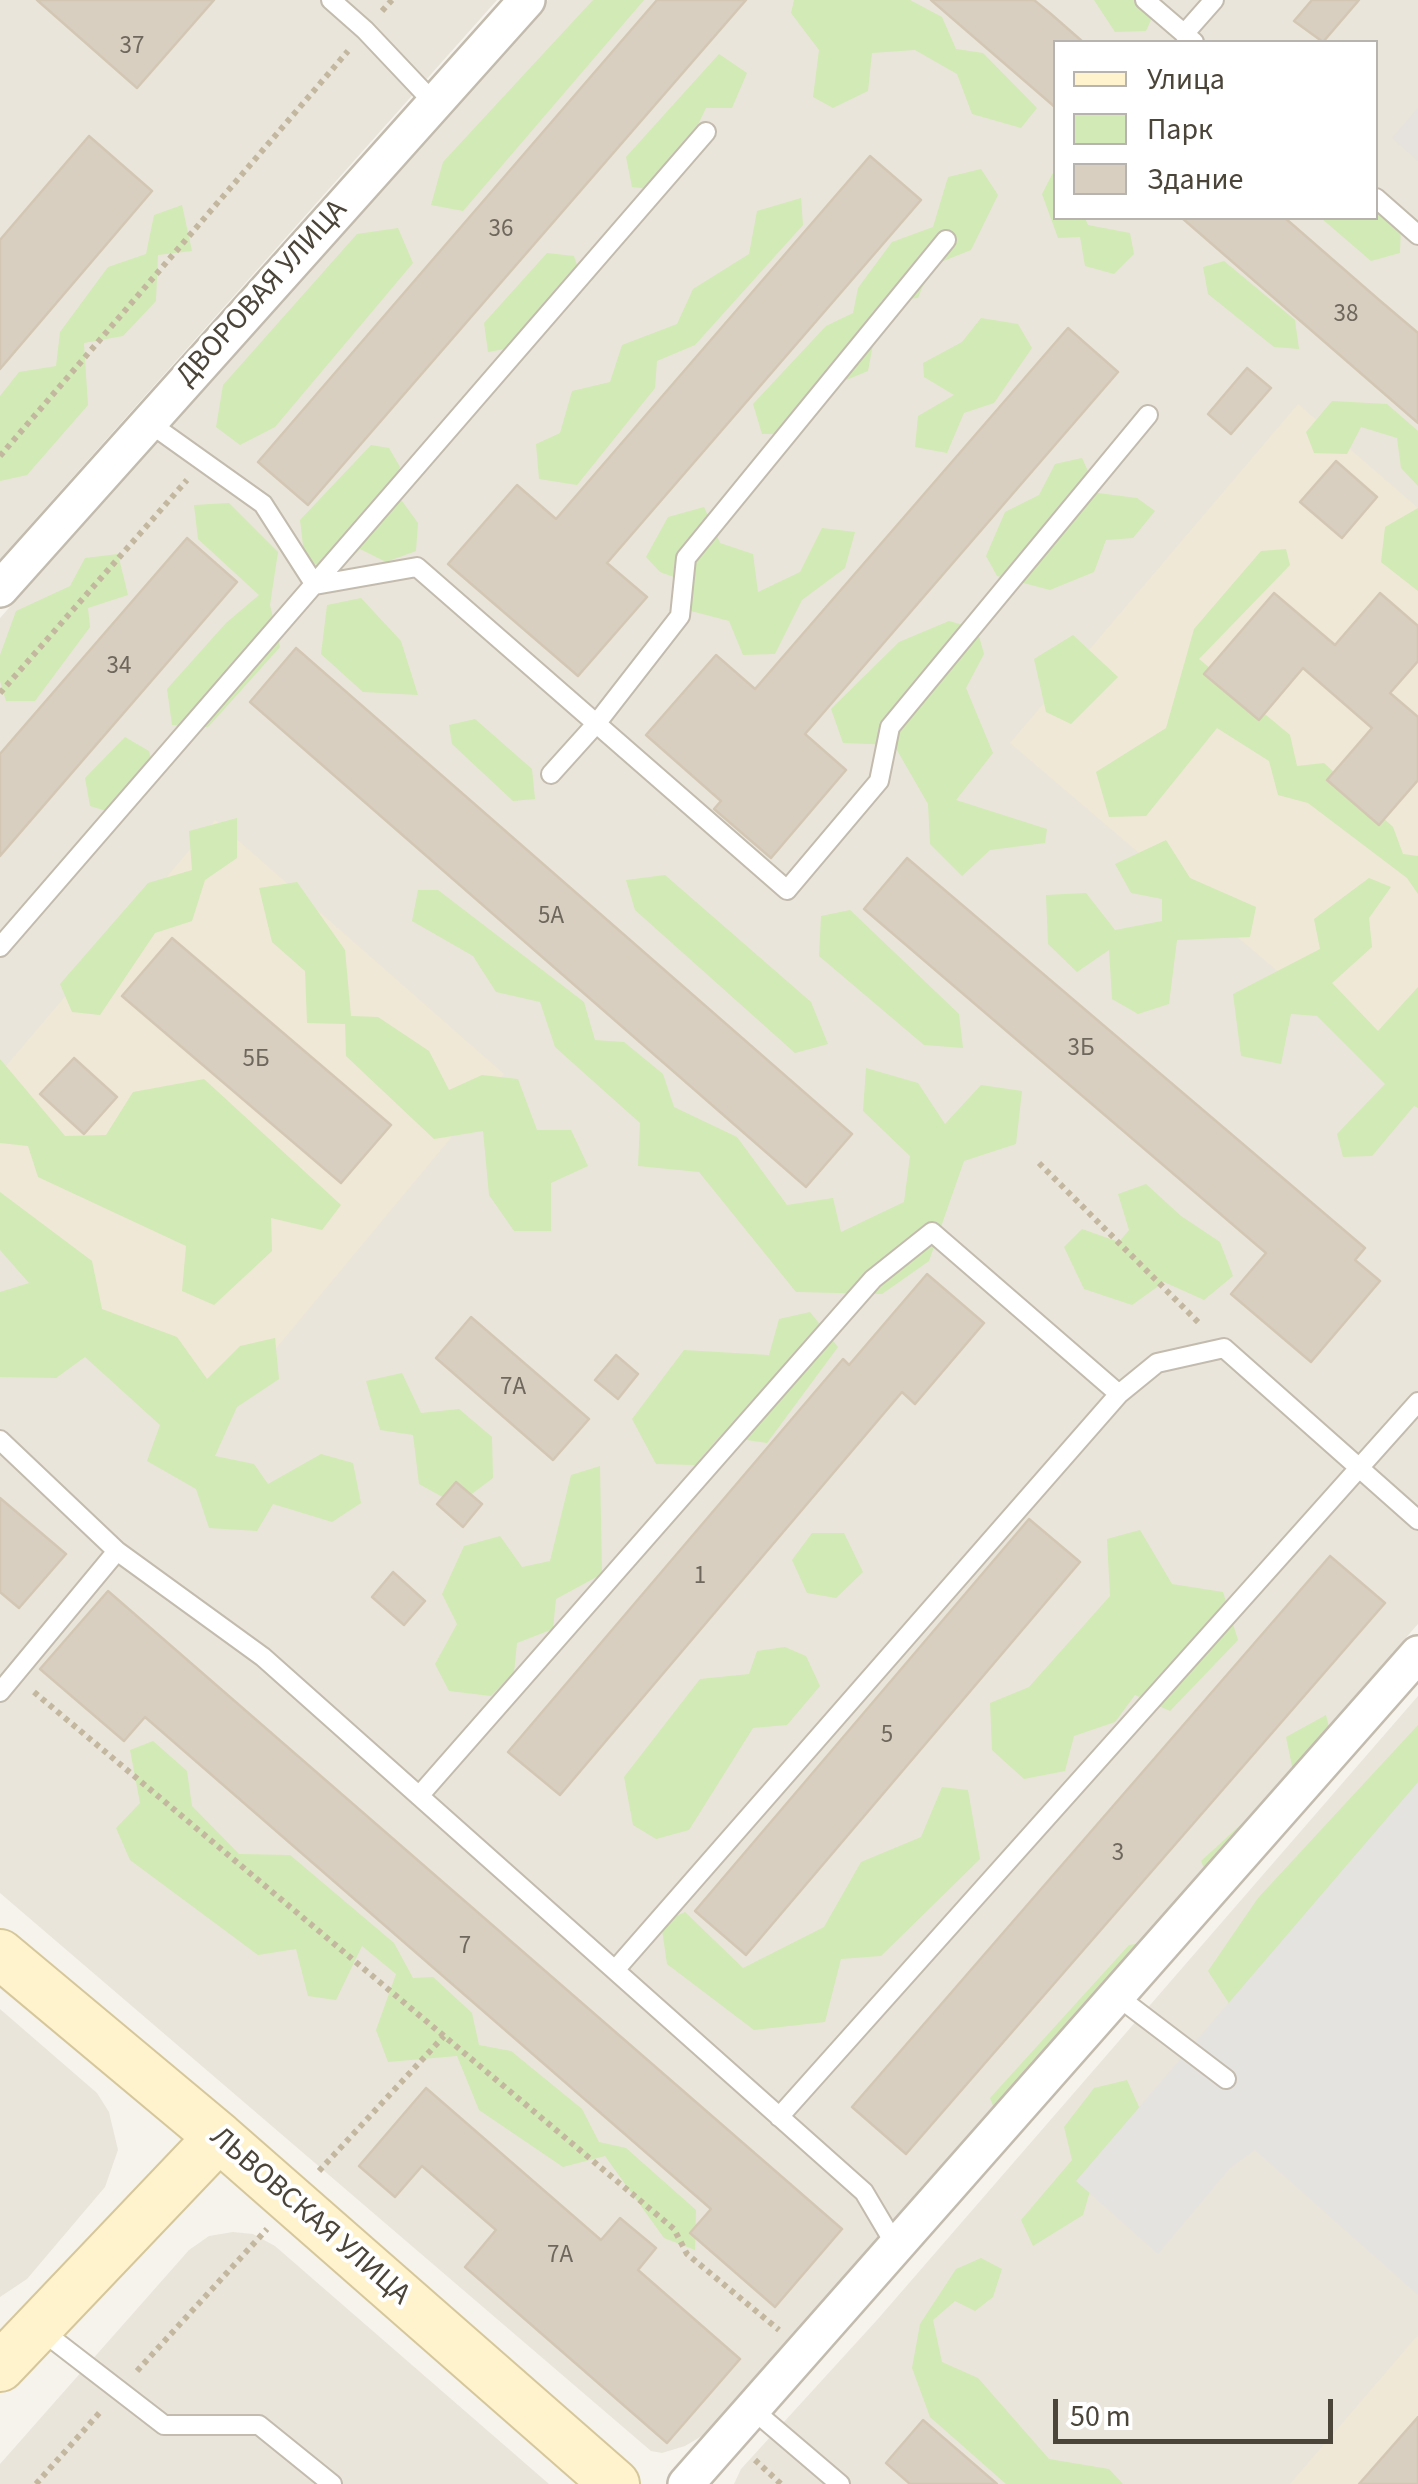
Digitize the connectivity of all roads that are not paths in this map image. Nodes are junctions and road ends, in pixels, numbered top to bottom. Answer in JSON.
{"nodes":[{"id":1,"x":331,"y":0,"type":"edge"},
{"id":2,"x":527,"y":0,"type":"edge"},
{"id":3,"x":1145,"y":0,"type":"edge"},
{"id":4,"x":1214,"y":0,"type":"edge"},
{"id":5,"x":1189,"y":38,"type":"edge"},
{"id":6,"x":435,"y":104,"type":"junction"},
{"id":7,"x":706,"y":132,"type":"dead end"},
{"id":8,"x":1378,"y":200,"type":"edge"},
{"id":9,"x":1418,"y":234,"type":"edge"},
{"id":10,"x":946,"y":240,"type":"dead end"},
{"id":11,"x":1148,"y":415,"type":"dead end"},
{"id":12,"x":148,"y":422,"type":"junction"},
{"id":13,"x":315,"y":585,"type":"junction"},
{"id":14,"x":0,"y":589,"type":"edge"},
{"id":15,"x":596,"y":724,"type":"junction"},
{"id":16,"x":551,"y":774,"type":"dead end"},
{"id":17,"x":0,"y":947,"type":"edge"},
{"id":18,"x":1120,"y":1394,"type":"junction"},
{"id":19,"x":1418,"y":1402,"type":"edge"},
{"id":20,"x":0,"y":1440,"type":"edge"},
{"id":21,"x":1360,"y":1469,"type":"junction"},
{"id":22,"x":1418,"y":1520,"type":"edge"},
{"id":23,"x":117,"y":1550,"type":"junction"},
{"id":24,"x":1418,"y":1654,"type":"edge"},
{"id":25,"x":0,"y":1692,"type":"edge"},
{"id":26,"x":419,"y":1796,"type":"junction"},
{"id":27,"x":0,"y":1954,"type":"edge"},
{"id":28,"x":615,"y":1970,"type":"junction"},
{"id":29,"x":1116,"y":1996,"type":"junction"},
{"id":30,"x":1226,"y":2079,"type":"dead end"},
{"id":31,"x":779,"y":2117,"type":"junction"},
{"id":32,"x":218,"y":2138,"type":"junction"},
{"id":33,"x":896,"y":2246,"type":"junction"},
{"id":34,"x":37,"y":2327,"type":"junction"},
{"id":35,"x":0,"y":2367,"type":"edge"},
{"id":36,"x":752,"y":2409,"type":"junction"},
{"id":37,"x":332,"y":2484,"type":"edge"},
{"id":38,"x":615,"y":2484,"type":"edge"},
{"id":39,"x":686,"y":2484,"type":"edge"},
{"id":40,"x":840,"y":2484,"type":"edge"}],
"edges":[{"from":1,"to":6,"type":"lane"},
{"from":2,"to":6,"type":"street","name":"ДВОРОВАЯ УЛИЦА"},
{"from":3,"to":5,"type":"lane"},
{"from":4,"to":5,"type":"lane"},
{"from":6,"to":12,"type":"street","name":"ДВОРОВАЯ УЛИЦА"},
{"from":7,"to":13,"type":"lane"},
{"from":8,"to":9,"type":"lane"},
{"from":10,"to":15,"type":"lane"},
{"from":11,"to":15,"type":"lane"},
{"from":12,"to":13,"type":"lane"},
{"from":12,"to":14,"type":"street","name":"ДВОРОВАЯ УЛИЦА"},
{"from":13,"to":15,"type":"lane"},
{"from":13,"to":17,"type":"lane"},
{"from":15,"to":16,"type":"lane"},
{"from":18,"to":21,"type":"lane"},
{"from":18,"to":26,"type":"lane"},
{"from":18,"to":28,"type":"lane"},
{"from":19,"to":21,"type":"lane"},
{"from":20,"to":23,"type":"lane"},
{"from":21,"to":22,"type":"lane"},
{"from":21,"to":31,"type":"lane"},
{"from":23,"to":25,"type":"lane"},
{"from":23,"to":26,"type":"lane"},
{"from":24,"to":29,"type":"street"},
{"from":26,"to":28,"type":"lane"},
{"from":27,"to":32,"type":"main road","name":"ЛЬВОВСКАЯ УЛИЦА"},
{"from":28,"to":31,"type":"lane"},
{"from":29,"to":30,"type":"lane"},
{"from":29,"to":33,"type":"street"},
{"from":31,"to":33,"type":"lane"},
{"from":32,"to":34,"type":"main road"},
{"from":32,"to":38,"type":"main road","name":"ЛЬВОВСКАЯ УЛИЦА"},
{"from":33,"to":36,"type":"street"},
{"from":34,"to":35,"type":"main road"},
{"from":34,"to":37,"type":"lane"},
{"from":36,"to":39,"type":"street"},
{"from":36,"to":40,"type":"lane"}]}
